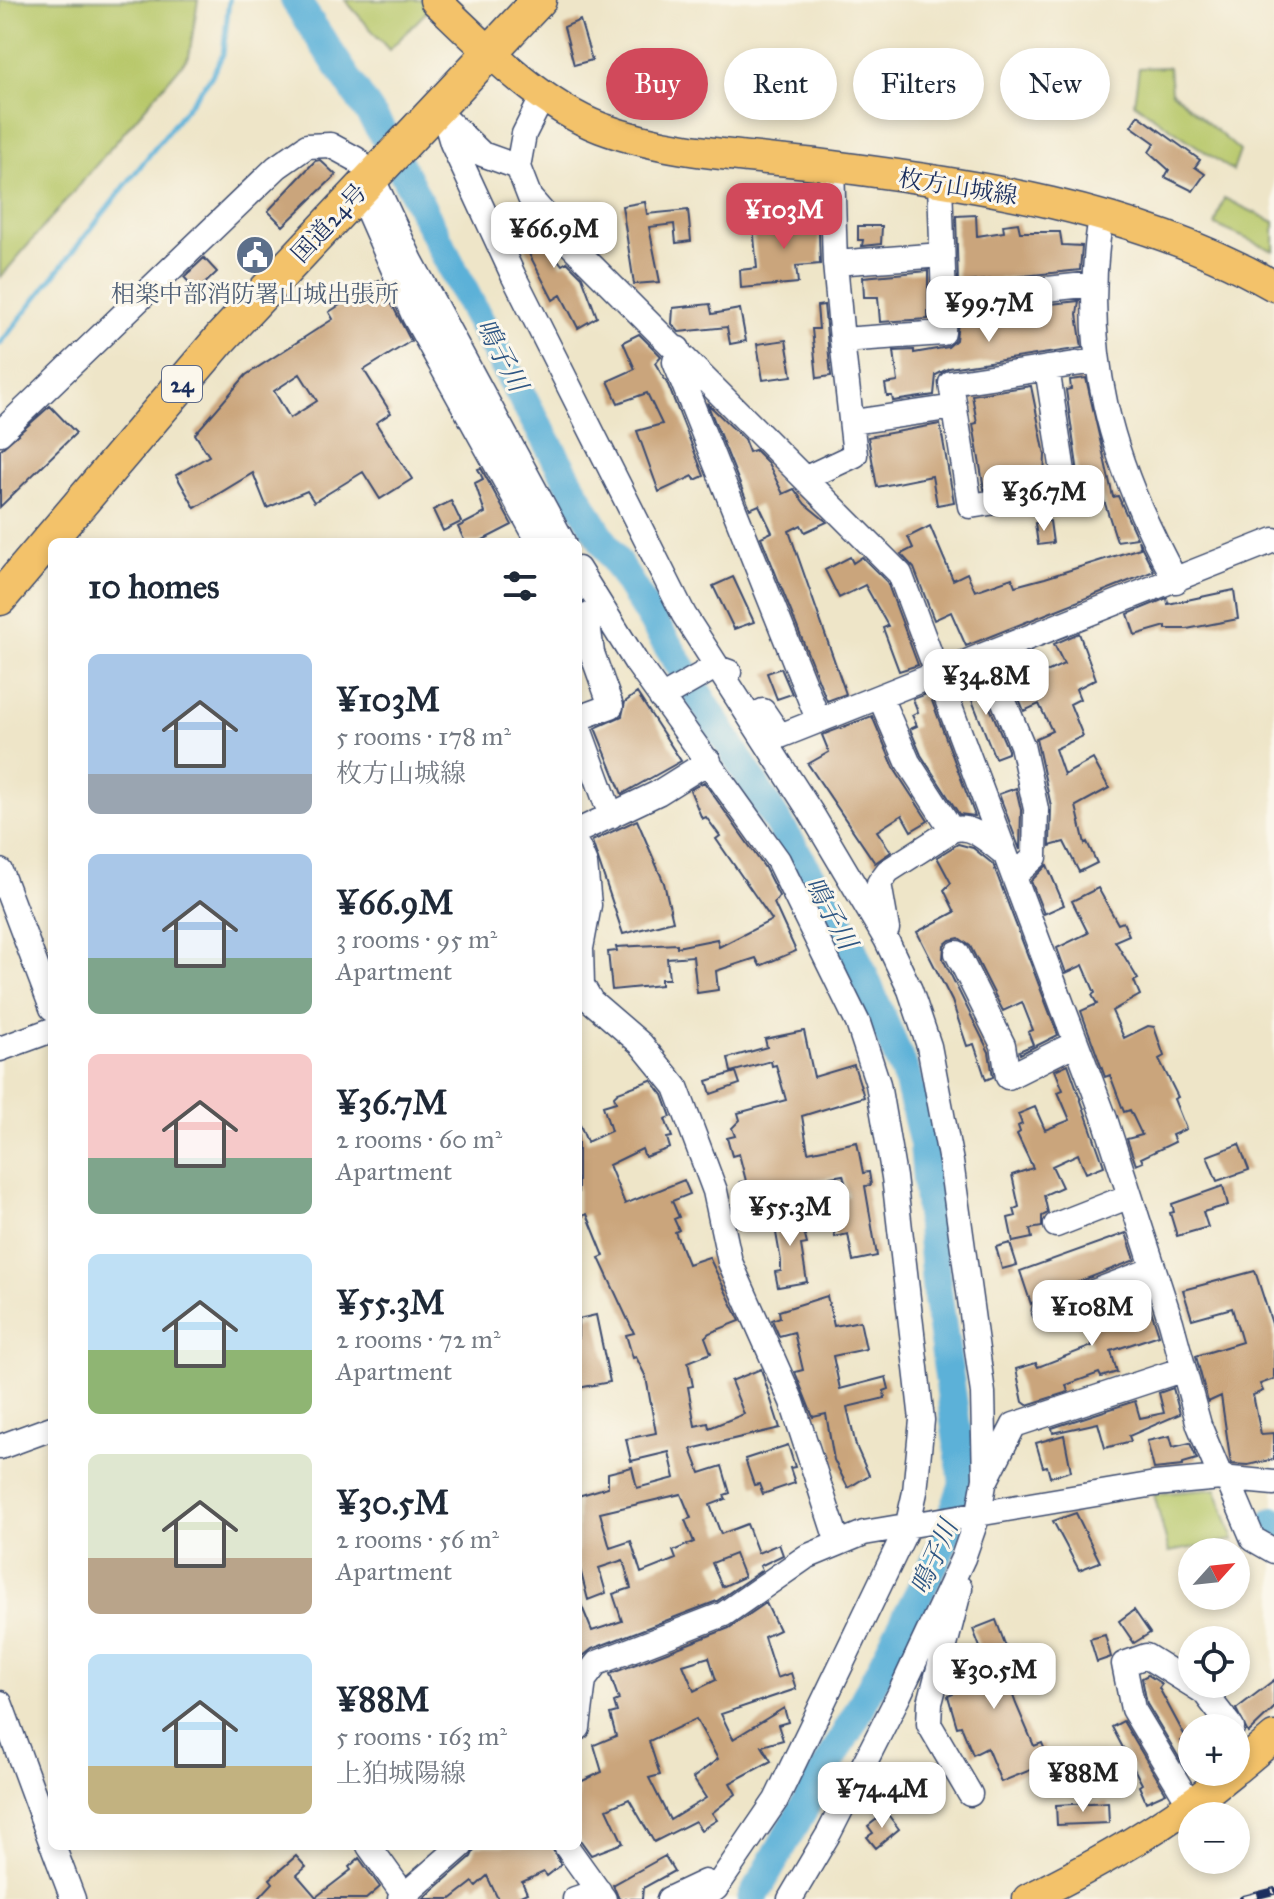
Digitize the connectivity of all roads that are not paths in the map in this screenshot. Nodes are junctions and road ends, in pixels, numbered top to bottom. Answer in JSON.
{"nodes":[{"id":1,"x":435,"y":0,"type":"edge"},
{"id":2,"x":539,"y":0,"type":"edge"},
{"id":3,"x":484,"y":45,"type":"junction"},
{"id":4,"x":543,"y":96,"type":"junction"},
{"id":5,"x":438,"y":115,"type":"junction"},
{"id":6,"x":832,"y":166,"type":"junction"},
{"id":7,"x":518,"y":167,"type":"junction"},
{"id":8,"x":940,"y":183,"type":"junction"},
{"id":9,"x":365,"y":184,"type":"junction"},
{"id":10,"x":1101,"y":216,"type":"junction"},
{"id":11,"x":942,"y":255,"type":"junction"},
{"id":12,"x":835,"y":263,"type":"junction"},
{"id":13,"x":1094,"y":284,"type":"junction"},
{"id":14,"x":1274,"y":286,"type":"edge"},
{"id":15,"x":944,"y":300,"type":"junction"},
{"id":16,"x":842,"y":340,"type":"junction"},
{"id":17,"x":678,"y":349,"type":"junction"},
{"id":18,"x":1095,"y":361,"type":"junction"},
{"id":19,"x":1047,"y":368,"type":"junction"},
{"id":20,"x":955,"y":407,"type":"junction"},
{"id":21,"x":853,"y":422,"type":"junction"},
{"id":22,"x":0,"y":433,"type":"edge"},
{"id":23,"x":806,"y":478,"type":"junction"},
{"id":24,"x":51,"y":538,"type":"edge"},
{"id":25,"x":537,"y":538,"type":"edge"},
{"id":26,"x":561,"y":538,"type":"edge"},
{"id":27,"x":1274,"y":540,"type":"edge"},
{"id":28,"x":48,"y":542,"type":"edge"},
{"id":29,"x":582,"y":575,"type":"edge"},
{"id":30,"x":1176,"y":581,"type":"junction"},
{"id":31,"x":0,"y":598,"type":"edge"},
{"id":32,"x":583,"y":609,"type":"edge"},
{"id":33,"x":985,"y":656,"type":"junction"},
{"id":34,"x":636,"y":662,"type":"junction"},
{"id":35,"x":711,"y":668,"type":"junction"},
{"id":36,"x":938,"y":673,"type":"junction"},
{"id":37,"x":663,"y":696,"type":"junction"},
{"id":38,"x":880,"y":697,"type":"junction"},
{"id":39,"x":582,"y":717,"type":"edge"},
{"id":40,"x":818,"y":719,"type":"junction"},
{"id":41,"x":582,"y":737,"type":"edge"},
{"id":42,"x":709,"y":761,"type":"junction"},
{"id":43,"x":611,"y":816,"type":"junction"},
{"id":44,"x":582,"y":829,"type":"edge"},
{"id":45,"x":952,"y":830,"type":"junction"},
{"id":46,"x":582,"y":857,"type":"edge"},
{"id":47,"x":1010,"y":865,"type":"junction"},
{"id":48,"x":0,"y":871,"type":"edge"},
{"id":49,"x":886,"y":939,"type":"junction"},
{"id":50,"x":582,"y":943,"type":"edge"},
{"id":51,"x":957,"y":953,"type":"dead end"},
{"id":52,"x":582,"y":985,"type":"edge"},
{"id":53,"x":48,"y":997,"type":"edge"},
{"id":54,"x":48,"y":1031,"type":"edge"},
{"id":55,"x":1076,"y":1043,"type":"junction"},
{"id":56,"x":0,"y":1049,"type":"edge"},
{"id":57,"x":1130,"y":1196,"type":"junction"},
{"id":58,"x":1056,"y":1225,"type":"dead end"},
{"id":59,"x":1154,"y":1269,"type":"junction"},
{"id":60,"x":1044,"y":1311,"type":"dead end"},
{"id":61,"x":1184,"y":1369,"type":"junction"},
{"id":62,"x":48,"y":1429,"type":"edge"},
{"id":63,"x":0,"y":1447,"type":"edge"},
{"id":64,"x":1224,"y":1478,"type":"junction"},
{"id":65,"x":985,"y":1479,"type":"junction"},
{"id":66,"x":1274,"y":1483,"type":"edge"},
{"id":67,"x":974,"y":1513,"type":"junction"},
{"id":68,"x":912,"y":1526,"type":"junction"},
{"id":69,"x":838,"y":1543,"type":"junction"},
{"id":70,"x":1274,"y":1551,"type":"edge"},
{"id":71,"x":963,"y":1558,"type":"junction"},
{"id":72,"x":582,"y":1684,"type":"edge"},
{"id":73,"x":0,"y":1703,"type":"edge"},
{"id":74,"x":1221,"y":1714,"type":"edge"},
{"id":75,"x":1178,"y":1784,"type":"edge"},
{"id":76,"x":1212,"y":1786,"type":"edge"},
{"id":77,"x":970,"y":1794,"type":"dead end"},
{"id":78,"x":1195,"y":1802,"type":"edge"},
{"id":79,"x":1178,"y":1814,"type":"edge"},
{"id":80,"x":48,"y":1834,"type":"edge"},
{"id":81,"x":54,"y":1850,"type":"edge"},
{"id":82,"x":372,"y":1850,"type":"edge"},
{"id":83,"x":456,"y":1850,"type":"edge"},
{"id":84,"x":569,"y":1850,"type":"edge"},
{"id":85,"x":709,"y":1894,"type":"edge"},
{"id":86,"x":602,"y":1895,"type":"edge"},
{"id":87,"x":402,"y":1897,"type":"edge"},
{"id":88,"x":73,"y":1899,"type":"edge"},
{"id":89,"x":575,"y":1899,"type":"edge"},
{"id":90,"x":669,"y":1899,"type":"edge"},
{"id":91,"x":790,"y":1899,"type":"edge"},
{"id":92,"x":1028,"y":1899,"type":"edge"}],
"edges":[{"from":1,"to":3,"type":"main road","name":"枚方山城線"},
{"from":2,"to":3,"type":"highway","name":"国道24号","number":"24"},
{"from":3,"to":4,"type":"main road","name":"枚方山城線"},
{"from":3,"to":5,"type":"highway","name":"国道24号","number":"24"},
{"from":4,"to":6,"type":"main road","name":"枚方山城線"},
{"from":4,"to":7,"type":"street"},
{"from":5,"to":7,"type":"street"},
{"from":5,"to":9,"type":"highway","name":"国道24号","number":"24"},
{"from":5,"to":35,"type":"street"},
{"from":6,"to":8,"type":"main road","name":"枚方山城線"},
{"from":6,"to":12,"type":"street"},
{"from":7,"to":17,"type":"street"},
{"from":8,"to":10,"type":"main road","name":"枚方山城線"},
{"from":8,"to":11,"type":"street"},
{"from":9,"to":22,"type":"street"},
{"from":9,"to":24,"type":"highway","name":"国道24号","number":"24"},
{"from":9,"to":25,"type":"street"},
{"from":9,"to":26,"type":"street"},
{"from":10,"to":13,"type":"street"},
{"from":10,"to":14,"type":"main road","name":"枚方山城線"},
{"from":11,"to":12,"type":"street"},
{"from":11,"to":15,"type":"street"},
{"from":12,"to":16,"type":"street"},
{"from":13,"to":15,"type":"street"},
{"from":13,"to":18,"type":"street"},
{"from":15,"to":16,"type":"street"},
{"from":16,"to":21,"type":"street"},
{"from":17,"to":23,"type":"street"},
{"from":17,"to":40,"type":"street"},
{"from":18,"to":19,"type":"street"},
{"from":18,"to":30,"type":"street"},
{"from":19,"to":20,"type":"street"},
{"from":19,"to":20,"type":"street"},
{"from":20,"to":21,"type":"street"},
{"from":21,"to":23,"type":"street"},
{"from":23,"to":36,"type":"street"},
{"from":27,"to":30,"type":"street"},
{"from":28,"to":31,"type":"highway","name":"国道24号","number":"24"},
{"from":29,"to":34,"type":"street"},
{"from":30,"to":33,"type":"street"},
{"from":32,"to":34,"type":"street"},
{"from":32,"to":39,"type":"street"},
{"from":33,"to":36,"type":"street"},
{"from":33,"to":47,"type":"street"},
{"from":34,"to":37,"type":"street"},
{"from":35,"to":37,"type":"street"},
{"from":35,"to":40,"type":"street"},
{"from":35,"to":49,"type":"street"},
{"from":36,"to":38,"type":"street"},
{"from":36,"to":47,"type":"street"},
{"from":37,"to":42,"type":"street"},
{"from":38,"to":40,"type":"street"},
{"from":38,"to":45,"type":"street"},
{"from":41,"to":43,"type":"street"},
{"from":42,"to":43,"type":"street"},
{"from":42,"to":68,"type":"street"},
{"from":43,"to":44,"type":"street"},
{"from":45,"to":47,"type":"street"},
{"from":45,"to":49,"type":"street"},
{"from":46,"to":50,"type":"street"},
{"from":47,"to":55,"type":"street"},
{"from":48,"to":53,"type":"street"},
{"from":49,"to":65,"type":"street"},
{"from":51,"to":55,"type":"street"},
{"from":52,"to":69,"type":"street"},
{"from":54,"to":56,"type":"street"},
{"from":55,"to":57,"type":"street"},
{"from":57,"to":58,"type":"street"},
{"from":57,"to":59,"type":"street"},
{"from":59,"to":60,"type":"street"},
{"from":59,"to":61,"type":"street"},
{"from":61,"to":64,"type":"street"},
{"from":61,"to":65,"type":"street"},
{"from":62,"to":63,"type":"street"},
{"from":64,"to":66,"type":"street"},
{"from":64,"to":67,"type":"street"},
{"from":64,"to":70,"type":"street"},
{"from":65,"to":67,"type":"street"},
{"from":67,"to":68,"type":"street"},
{"from":67,"to":71,"type":"street"},
{"from":68,"to":69,"type":"street"},
{"from":68,"to":85,"type":"street"},
{"from":69,"to":72,"type":"street"},
{"from":71,"to":77,"type":"street"},
{"from":71,"to":91,"type":"street"},
{"from":73,"to":80,"type":"street"},
{"from":74,"to":75,"type":"street"},
{"from":76,"to":78,"type":"main road"},
{"from":79,"to":92,"type":"main road"},
{"from":81,"to":88,"type":"street"},
{"from":82,"to":87,"type":"street"},
{"from":83,"to":87,"type":"street"},
{"from":84,"to":86,"type":"street"},
{"from":85,"to":90,"type":"street"},
{"from":86,"to":89,"type":"street"}]}
